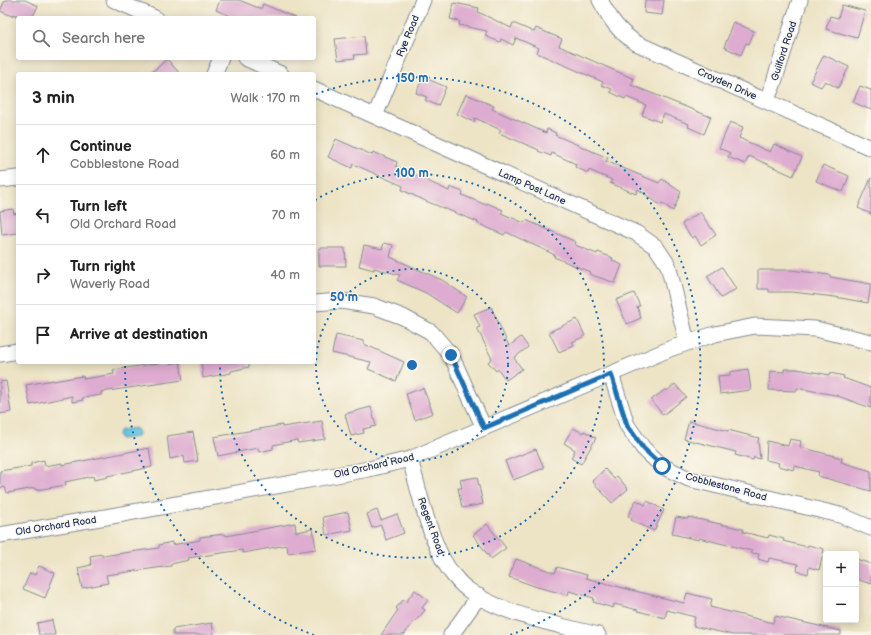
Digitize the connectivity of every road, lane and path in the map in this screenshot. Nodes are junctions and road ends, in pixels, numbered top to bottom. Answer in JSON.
{"nodes":[{"id":1,"x":114,"y":0,"type":"edge"},
{"id":2,"x":423,"y":0,"type":"edge"},
{"id":3,"x":600,"y":0,"type":"edge"},
{"id":4,"x":800,"y":0,"type":"edge"},
{"id":5,"x":150,"y":16,"type":"edge"},
{"id":6,"x":220,"y":60,"type":"edge"},
{"id":7,"x":250,"y":60,"type":"edge"},
{"id":8,"x":215,"y":72,"type":"edge"},
{"id":9,"x":277,"y":72,"type":"edge"},
{"id":10,"x":316,"y":90,"type":"edge"},
{"id":11,"x":766,"y":101,"type":"junction"},
{"id":12,"x":374,"y":116,"type":"junction"},
{"id":13,"x":871,"y":148,"type":"edge"},
{"id":14,"x":16,"y":178,"type":"edge"},
{"id":15,"x":0,"y":180,"type":"edge"},
{"id":16,"x":316,"y":303,"type":"edge"},
{"id":17,"x":687,"y":342,"type":"junction"},
{"id":18,"x":871,"y":342,"type":"edge"},
{"id":19,"x":16,"y":351,"type":"edge"},
{"id":20,"x":0,"y":354,"type":"edge"},
{"id":21,"x":611,"y":374,"type":"junction"},
{"id":22,"x":484,"y":428,"type":"junction"},
{"id":23,"x":410,"y":459,"type":"junction"},
{"id":24,"x":871,"y":528,"type":"edge"},
{"id":25,"x":0,"y":535,"type":"edge"},
{"id":26,"x":479,"y":596,"type":"junction"},
{"id":27,"x":452,"y":635,"type":"edge"},
{"id":28,"x":598,"y":635,"type":"edge"}],
"edges":[{"from":1,"to":5,"type":"street"},
{"from":2,"to":12,"type":"street","name":"Rye Road"},
{"from":3,"to":11,"type":"street","name":"Croyden Drive"},
{"from":4,"to":11,"type":"street","name":"Guilford Road"},
{"from":6,"to":8,"type":"street"},
{"from":7,"to":9,"type":"street"},
{"from":10,"to":12,"type":"street","name":"Lamp Post Lane"},
{"from":11,"to":13,"type":"street","name":"Croyden Drive"},
{"from":12,"to":17,"type":"street","name":"Lamp Post Lane"},
{"from":14,"to":15,"type":"street"},
{"from":16,"to":22,"type":"street"},
{"from":17,"to":18,"type":"street","name":"Old Orchard Road"},
{"from":17,"to":21,"type":"street","name":"Old Orchard Road"},
{"from":19,"to":20,"type":"street"},
{"from":21,"to":22,"type":"street","name":"Old Orchard Road"},
{"from":21,"to":24,"type":"street","name":"Cobblestone Road"},
{"from":22,"to":23,"type":"street","name":"Old Orchard Road"},
{"from":23,"to":25,"type":"street","name":"Old Orchard Road"},
{"from":23,"to":26,"type":"street","name":"Regent Road"},
{"from":26,"to":27,"type":"street"},
{"from":26,"to":28,"type":"street","name":"Regent Road"}]}
